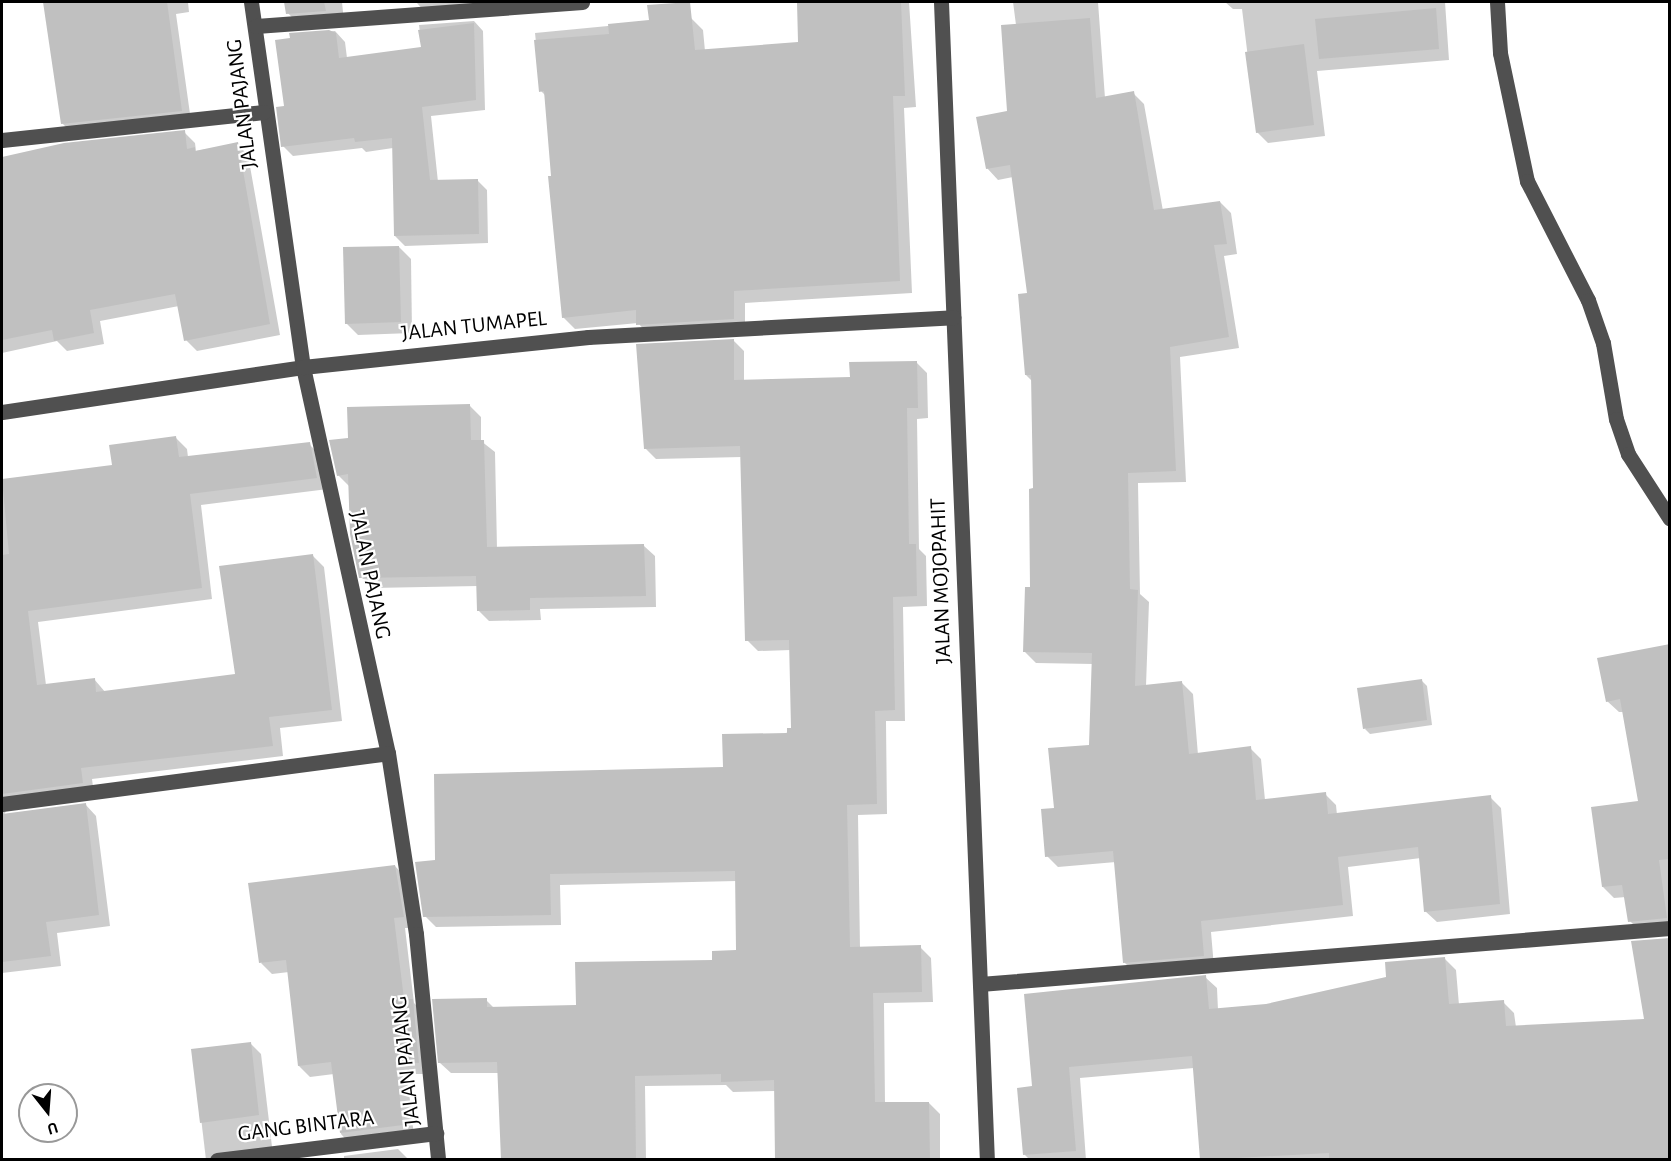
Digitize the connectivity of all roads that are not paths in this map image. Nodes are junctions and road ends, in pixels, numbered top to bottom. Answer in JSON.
{"nodes":[{"id":1,"x":251,"y":2,"type":"edge"},
{"id":2,"x":582,"y":2,"type":"edge"},
{"id":3,"x":941,"y":2,"type":"edge"},
{"id":4,"x":1497,"y":2,"type":"edge"},
{"id":5,"x":256,"y":26,"type":"junction"},
{"id":6,"x":264,"y":112,"type":"junction"},
{"id":7,"x":2,"y":140,"type":"edge"},
{"id":8,"x":953,"y":317,"type":"junction"},
{"id":9,"x":303,"y":367,"type":"junction"},
{"id":10,"x":2,"y":412,"type":"edge"},
{"id":11,"x":1670,"y":519,"type":"edge"},
{"id":12,"x":388,"y":753,"type":"junction"},
{"id":13,"x":2,"y":804,"type":"edge"},
{"id":14,"x":1670,"y":928,"type":"edge"},
{"id":15,"x":980,"y":984,"type":"junction"},
{"id":16,"x":436,"y":1133,"type":"junction"},
{"id":17,"x":217,"y":1160,"type":"edge"},
{"id":18,"x":438,"y":1160,"type":"edge"},
{"id":19,"x":987,"y":1160,"type":"edge"}],
"edges":[{"from":1,"to":5,"type":"street","name":"JALAN PAJANG"},
{"from":2,"to":5,"type":"street"},
{"from":3,"to":8,"type":"street","name":"JALAN MOJOPAHIT"},
{"from":4,"to":11,"type":"street"},
{"from":5,"to":6,"type":"street","name":"JALAN PAJANG"},
{"from":6,"to":7,"type":"street"},
{"from":6,"to":9,"type":"street","name":"JALAN PAJANG"},
{"from":8,"to":9,"type":"street","name":"JALAN TUMAPEL"},
{"from":8,"to":15,"type":"street","name":"JALAN MOJOPAHIT"},
{"from":9,"to":10,"type":"street","name":"JALAN TUMAPEL"},
{"from":9,"to":12,"type":"street","name":"JALAN PAJANG"},
{"from":12,"to":13,"type":"street"},
{"from":12,"to":16,"type":"street","name":"JALAN PAJANG"},
{"from":14,"to":15,"type":"street"},
{"from":15,"to":19,"type":"street","name":"JALAN MOJOPAHIT"},
{"from":16,"to":17,"type":"street","name":"GANG BINTARA"},
{"from":16,"to":18,"type":"street","name":"JALAN PAJANG"}]}
